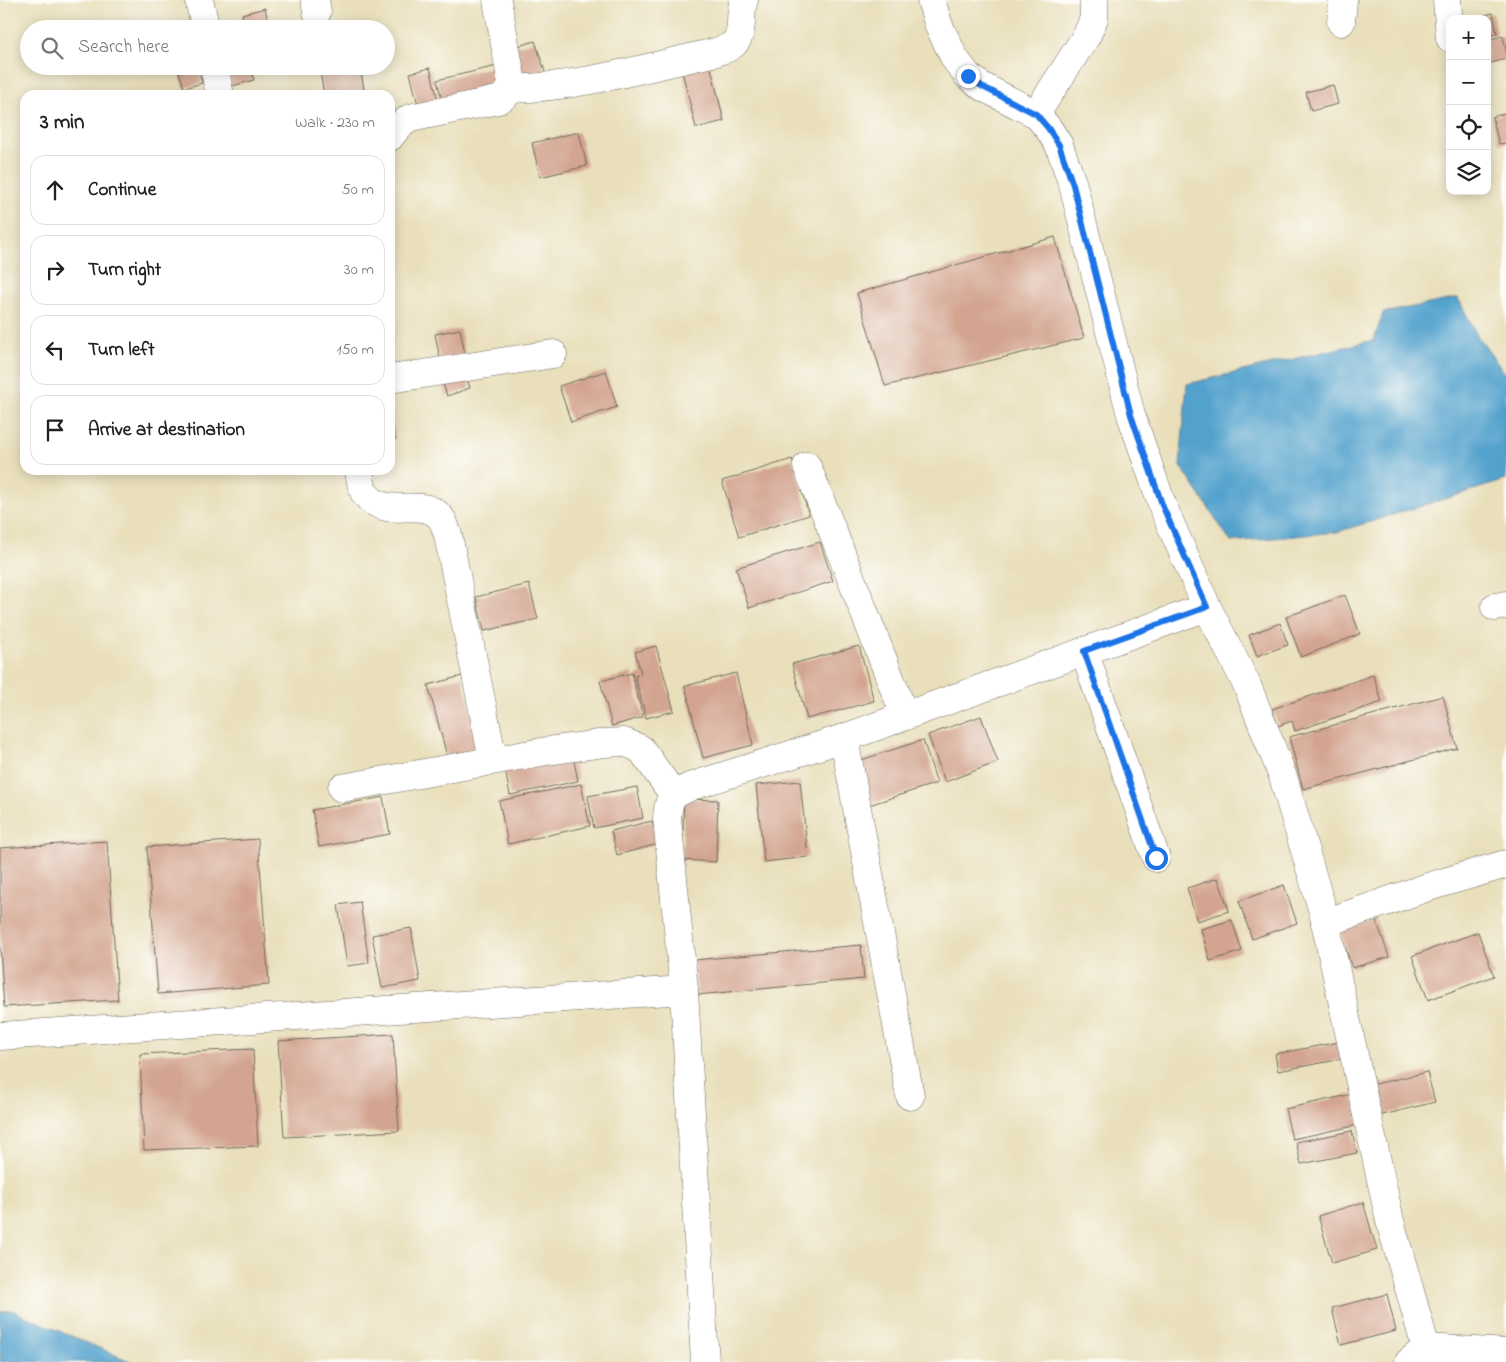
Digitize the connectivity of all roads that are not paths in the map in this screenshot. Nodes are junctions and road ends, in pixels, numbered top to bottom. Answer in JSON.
{"nodes":[{"id":1,"x":199,"y":0,"type":"edge"},
{"id":2,"x":498,"y":0,"type":"edge"},
{"id":3,"x":744,"y":0,"type":"edge"},
{"id":4,"x":931,"y":0,"type":"edge"},
{"id":5,"x":1094,"y":0,"type":"edge"},
{"id":6,"x":1447,"y":0,"type":"edge"},
{"id":7,"x":1448,"y":15,"type":"edge"},
{"id":8,"x":204,"y":20,"type":"edge"},
{"id":9,"x":216,"y":75,"type":"edge"},
{"id":10,"x":511,"y":89,"type":"junction"},
{"id":11,"x":219,"y":90,"type":"edge"},
{"id":12,"x":1036,"y":114,"type":"junction"},
{"id":13,"x":395,"y":131,"type":"edge"},
{"id":14,"x":553,"y":354,"type":"dead end"},
{"id":15,"x":395,"y":378,"type":"edge"},
{"id":16,"x":807,"y":466,"type":"dead end"},
{"id":17,"x":359,"y":475,"type":"edge"},
{"id":18,"x":1207,"y":607,"type":"junction"},
{"id":19,"x":1084,"y":651,"type":"junction"},
{"id":20,"x":905,"y":716,"type":"junction"},
{"id":21,"x":844,"y":738,"type":"junction"},
{"id":22,"x":493,"y":760,"type":"junction"},
{"id":23,"x":342,"y":788,"type":"dead end"},
{"id":24,"x":673,"y":794,"type":"junction"},
{"id":25,"x":1156,"y":858,"type":"dead end"},
{"id":26,"x":1506,"y":864,"type":"edge"},
{"id":27,"x":1325,"y":923,"type":"junction"},
{"id":28,"x":684,"y":990,"type":"junction"},
{"id":29,"x":0,"y":1036,"type":"edge"},
{"id":30,"x":910,"y":1096,"type":"dead end"},
{"id":31,"x":1506,"y":1354,"type":"edge"},
{"id":32,"x":1417,"y":1355,"type":"edge"},
{"id":33,"x":705,"y":1362,"type":"edge"}],
"edges":[{"from":1,"to":8,"type":"street"},
{"from":2,"to":10,"type":"street"},
{"from":3,"to":10,"type":"street"},
{"from":4,"to":12,"type":"street"},
{"from":5,"to":12,"type":"street"},
{"from":6,"to":7,"type":"street"},
{"from":9,"to":11,"type":"street"},
{"from":10,"to":13,"type":"street"},
{"from":12,"to":18,"type":"street"},
{"from":14,"to":15,"type":"street"},
{"from":16,"to":20,"type":"street"},
{"from":17,"to":22,"type":"street"},
{"from":18,"to":19,"type":"street"},
{"from":18,"to":27,"type":"street"},
{"from":19,"to":20,"type":"street"},
{"from":19,"to":25,"type":"street"},
{"from":20,"to":21,"type":"street"},
{"from":21,"to":24,"type":"street"},
{"from":21,"to":30,"type":"street"},
{"from":22,"to":23,"type":"street"},
{"from":22,"to":24,"type":"street"},
{"from":24,"to":28,"type":"street"},
{"from":26,"to":27,"type":"street"},
{"from":27,"to":32,"type":"street"},
{"from":28,"to":29,"type":"street"},
{"from":28,"to":33,"type":"street"},
{"from":31,"to":32,"type":"street"}]}
